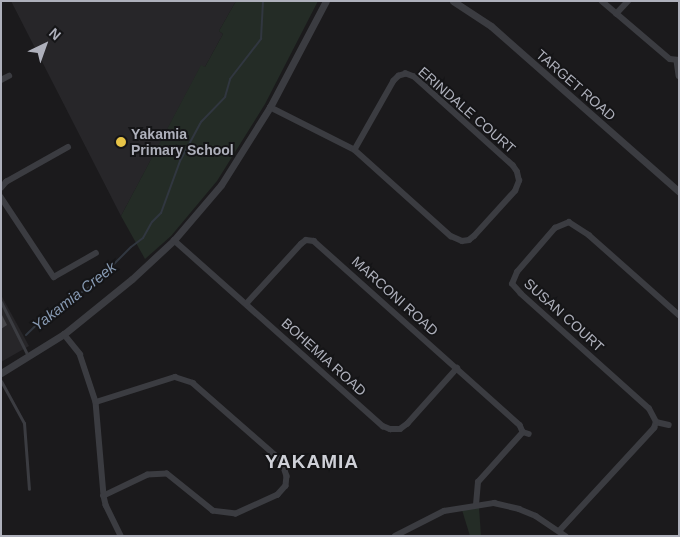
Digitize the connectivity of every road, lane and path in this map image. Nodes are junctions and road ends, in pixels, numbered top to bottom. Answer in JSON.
{"nodes":[{"id":1,"x":326,"y":1,"type":"edge"},
{"id":2,"x":453,"y":1,"type":"edge"},
{"id":3,"x":602,"y":1,"type":"edge"},
{"id":4,"x":628,"y":1,"type":"edge"},
{"id":5,"x":616,"y":14,"type":"junction"},
{"id":6,"x":678,"y":60,"type":"edge"},
{"id":7,"x":9,"y":76,"type":"dead end"},
{"id":8,"x":679,"y":76,"type":"edge"},
{"id":9,"x":1,"y":80,"type":"edge"},
{"id":10,"x":270,"y":108,"type":"junction"},
{"id":11,"x":68,"y":147,"type":"dead end"},
{"id":12,"x":356,"y":150,"type":"junction"},
{"id":13,"x":1,"y":188,"type":"edge"},
{"id":14,"x":679,"y":192,"type":"edge"},
{"id":15,"x":1,"y":197,"type":"edge"},
{"id":16,"x":174,"y":240,"type":"junction"},
{"id":17,"x":96,"y":253,"type":"dead end"},
{"id":18,"x":1,"y":302,"type":"edge"},
{"id":19,"x":246,"y":304,"type":"junction"},
{"id":20,"x":679,"y":315,"type":"edge"},
{"id":21,"x":64,"y":334,"type":"junction"},
{"id":22,"x":29,"y":357,"type":"junction"},
{"id":23,"x":457,"y":368,"type":"junction"},
{"id":24,"x":1,"y":373,"type":"edge"},
{"id":25,"x":1,"y":381,"type":"edge"},
{"id":26,"x":96,"y":402,"type":"junction"},
{"id":27,"x":656,"y":422,"type":"junction"},
{"id":28,"x":669,"y":425,"type":"dead end"},
{"id":29,"x":29,"y":489,"type":"dead end"},
{"id":30,"x":104,"y":496,"type":"junction"},
{"id":31,"x":476,"y":505,"type":"junction"},
{"id":32,"x":560,"y":530,"type":"junction"},
{"id":33,"x":121,"y":536,"type":"edge"},
{"id":34,"x":396,"y":536,"type":"edge"},
{"id":35,"x":566,"y":536,"type":"edge"}],
"edges":[{"from":1,"to":10,"type":"street"},
{"from":2,"to":14,"type":"street","name":"TARGET ROAD"},
{"from":3,"to":5,"type":"street"},
{"from":4,"to":5,"type":"street"},
{"from":5,"to":6,"type":"street"},
{"from":6,"to":8,"type":"street"},
{"from":7,"to":9,"type":"street"},
{"from":10,"to":12,"type":"street","name":"ERINDALE COURT"},
{"from":10,"to":16,"type":"street"},
{"from":11,"to":13,"type":"street"},
{"from":12,"to":12,"type":"street","name":"ERINDALE COURT"},
{"from":15,"to":17,"type":"street"},
{"from":16,"to":19,"type":"street","name":"BOHEMIA ROAD"},
{"from":16,"to":21,"type":"street"},
{"from":18,"to":22,"type":"lane"},
{"from":19,"to":23,"type":"street","name":"BOHEMIA ROAD"},
{"from":19,"to":23,"type":"street","name":"MARCONI ROAD"},
{"from":20,"to":27,"type":"street","name":"SUSAN COURT"},
{"from":21,"to":22,"type":"street"},
{"from":21,"to":26,"type":"street"},
{"from":22,"to":24,"type":"street"},
{"from":23,"to":31,"type":"street","name":"MARCONI ROAD"},
{"from":25,"to":29,"type":"lane"},
{"from":26,"to":30,"type":"street"},
{"from":26,"to":30,"type":"street"},
{"from":27,"to":28,"type":"street"},
{"from":27,"to":32,"type":"street"},
{"from":30,"to":33,"type":"street"},
{"from":31,"to":32,"type":"street"},
{"from":31,"to":34,"type":"street"},
{"from":32,"to":35,"type":"street"}]}
